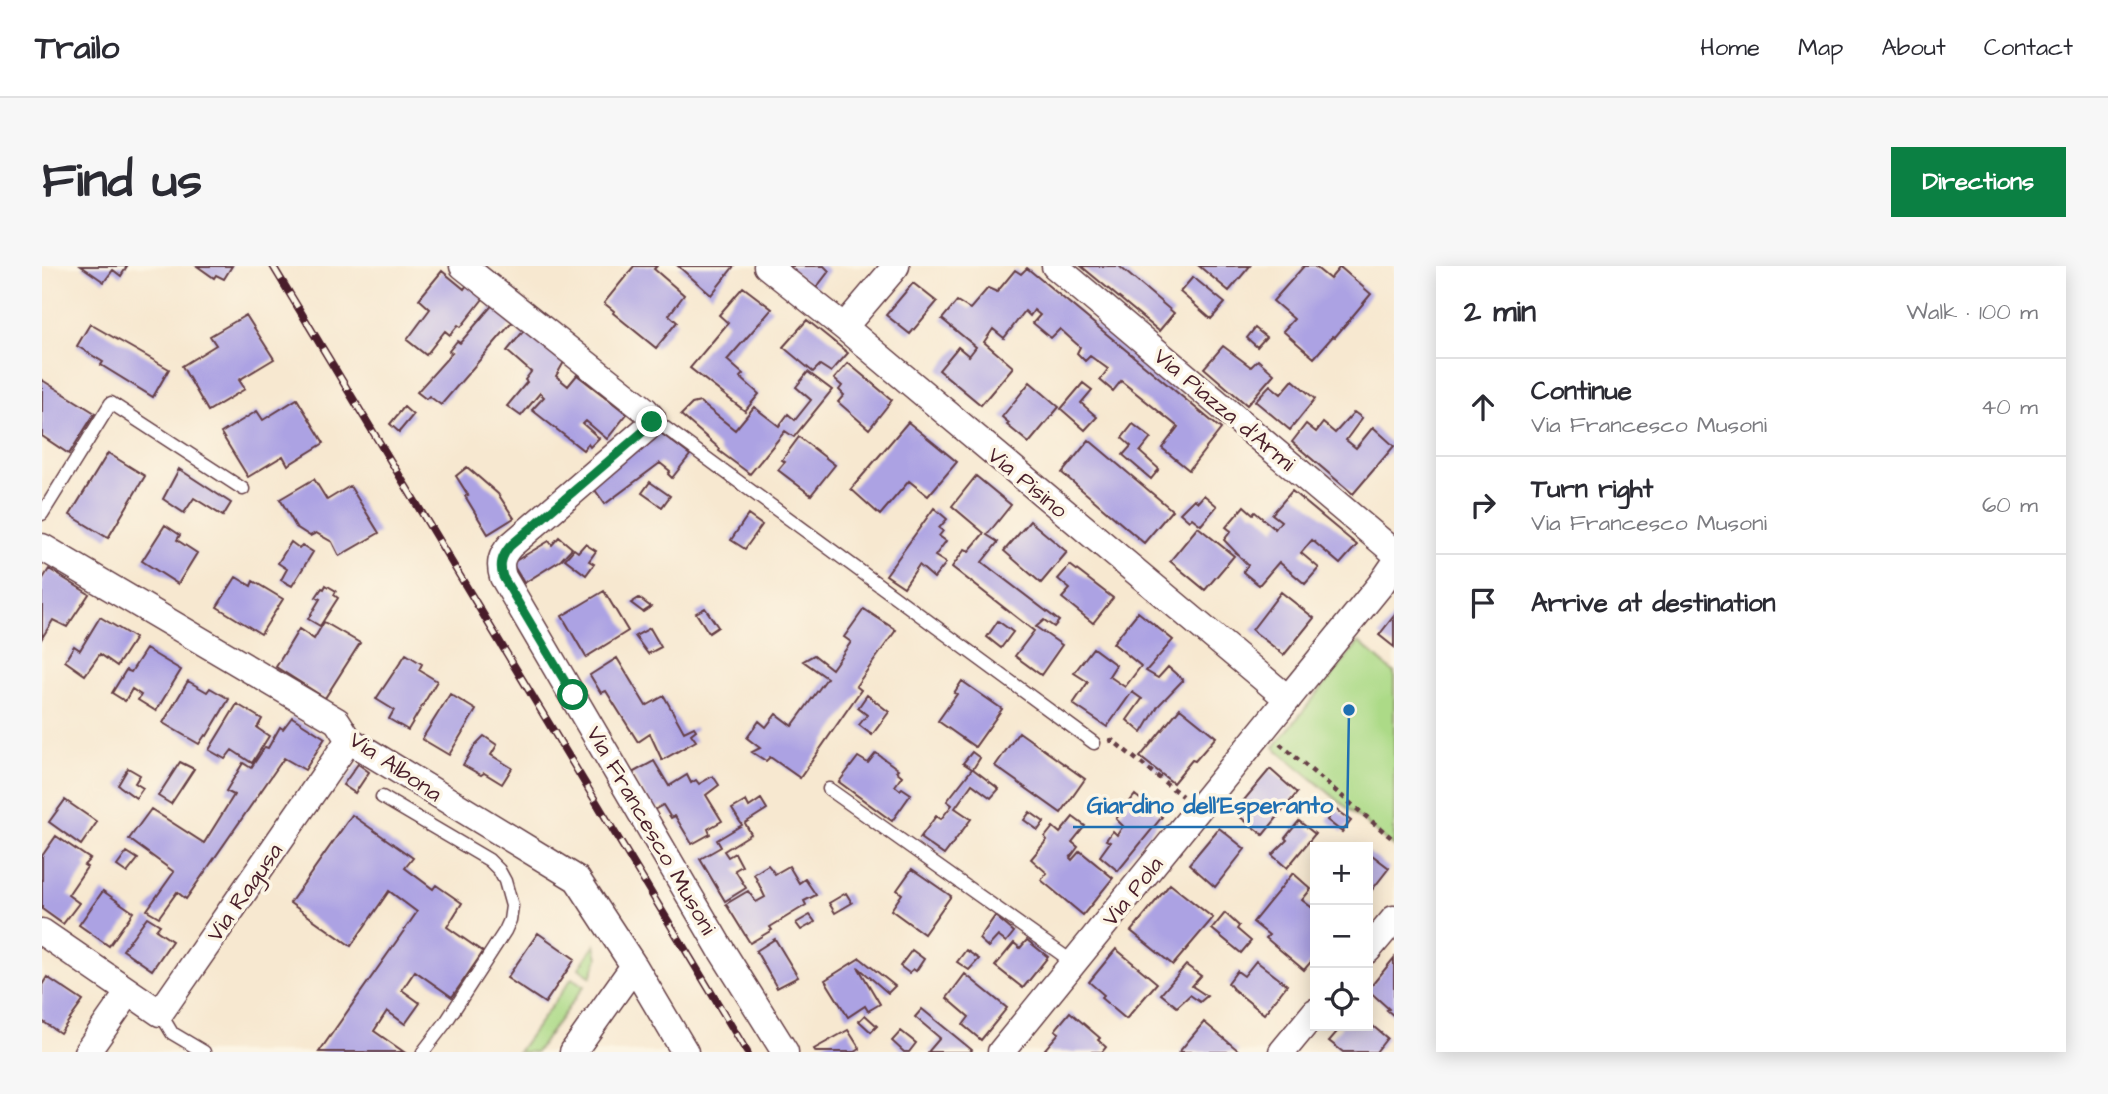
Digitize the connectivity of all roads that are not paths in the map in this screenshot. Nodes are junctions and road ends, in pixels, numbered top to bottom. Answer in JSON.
{"nodes":[{"id":1,"x":463,"y":266,"type":"edge"},
{"id":2,"x":767,"y":266,"type":"edge"},
{"id":3,"x":896,"y":266,"type":"edge"},
{"id":4,"x":1055,"y":266,"type":"edge"},
{"id":5,"x":844,"y":327,"type":"junction"},
{"id":6,"x":652,"y":418,"type":"junction"},
{"id":7,"x":243,"y":489,"type":"dead end"},
{"id":8,"x":42,"y":514,"type":"edge"},
{"id":9,"x":42,"y":547,"type":"edge"},
{"id":10,"x":1394,"y":552,"type":"edge"},
{"id":11,"x":1394,"y":565,"type":"edge"},
{"id":12,"x":1288,"y":699,"type":"junction"},
{"id":13,"x":349,"y":740,"type":"junction"},
{"id":14,"x":1094,"y":743,"type":"road end"},
{"id":15,"x":829,"y":789,"type":"dead end"},
{"id":16,"x":382,"y":797,"type":"dead end"},
{"id":17,"x":1394,"y":919,"type":"edge"},
{"id":18,"x":42,"y":932,"type":"edge"},
{"id":19,"x":1373,"y":944,"type":"edge"},
{"id":20,"x":1074,"y":963,"type":"junction"},
{"id":21,"x":634,"y":966,"type":"junction"},
{"id":22,"x":129,"y":992,"type":"junction"},
{"id":23,"x":160,"y":1013,"type":"junction"},
{"id":24,"x":1310,"y":1018,"type":"edge"},
{"id":25,"x":87,"y":1052,"type":"edge"},
{"id":26,"x":204,"y":1052,"type":"edge"},
{"id":27,"x":424,"y":1052,"type":"edge"},
{"id":28,"x":573,"y":1052,"type":"edge"},
{"id":29,"x":685,"y":1052,"type":"edge"},
{"id":30,"x":785,"y":1052,"type":"edge"},
{"id":31,"x":1001,"y":1052,"type":"edge"},
{"id":32,"x":1282,"y":1052,"type":"edge"}],
"edges":[{"from":1,"to":6,"type":"street"},
{"from":2,"to":5,"type":"street","name":"Via Pisino"},
{"from":3,"to":5,"type":"street"},
{"from":4,"to":10,"type":"street","name":"Via Piazza d'Armi"},
{"from":5,"to":12,"type":"street","name":"Via Pisino"},
{"from":6,"to":14,"type":"lane"},
{"from":6,"to":30,"type":"street","name":"Via Francesco Musoni"},
{"from":7,"to":8,"type":"lane"},
{"from":9,"to":13,"type":"street","name":"Via Albona"},
{"from":11,"to":12,"type":"street","name":"Via Pola"},
{"from":12,"to":20,"type":"street","name":"Via Pola"},
{"from":13,"to":21,"type":"street","name":"Via Albona"},
{"from":13,"to":23,"type":"street","name":"Via Ragusa"},
{"from":15,"to":20,"type":"lane"},
{"from":16,"to":27,"type":"lane"},
{"from":17,"to":19,"type":"street"},
{"from":18,"to":22,"type":"street"},
{"from":20,"to":31,"type":"street","name":"Via Pola"},
{"from":21,"to":28,"type":"street"},
{"from":21,"to":29,"type":"street","name":"Via Albona"},
{"from":22,"to":23,"type":"street"},
{"from":22,"to":25,"type":"street"},
{"from":23,"to":26,"type":"lane"},
{"from":24,"to":32,"type":"street"}]}
